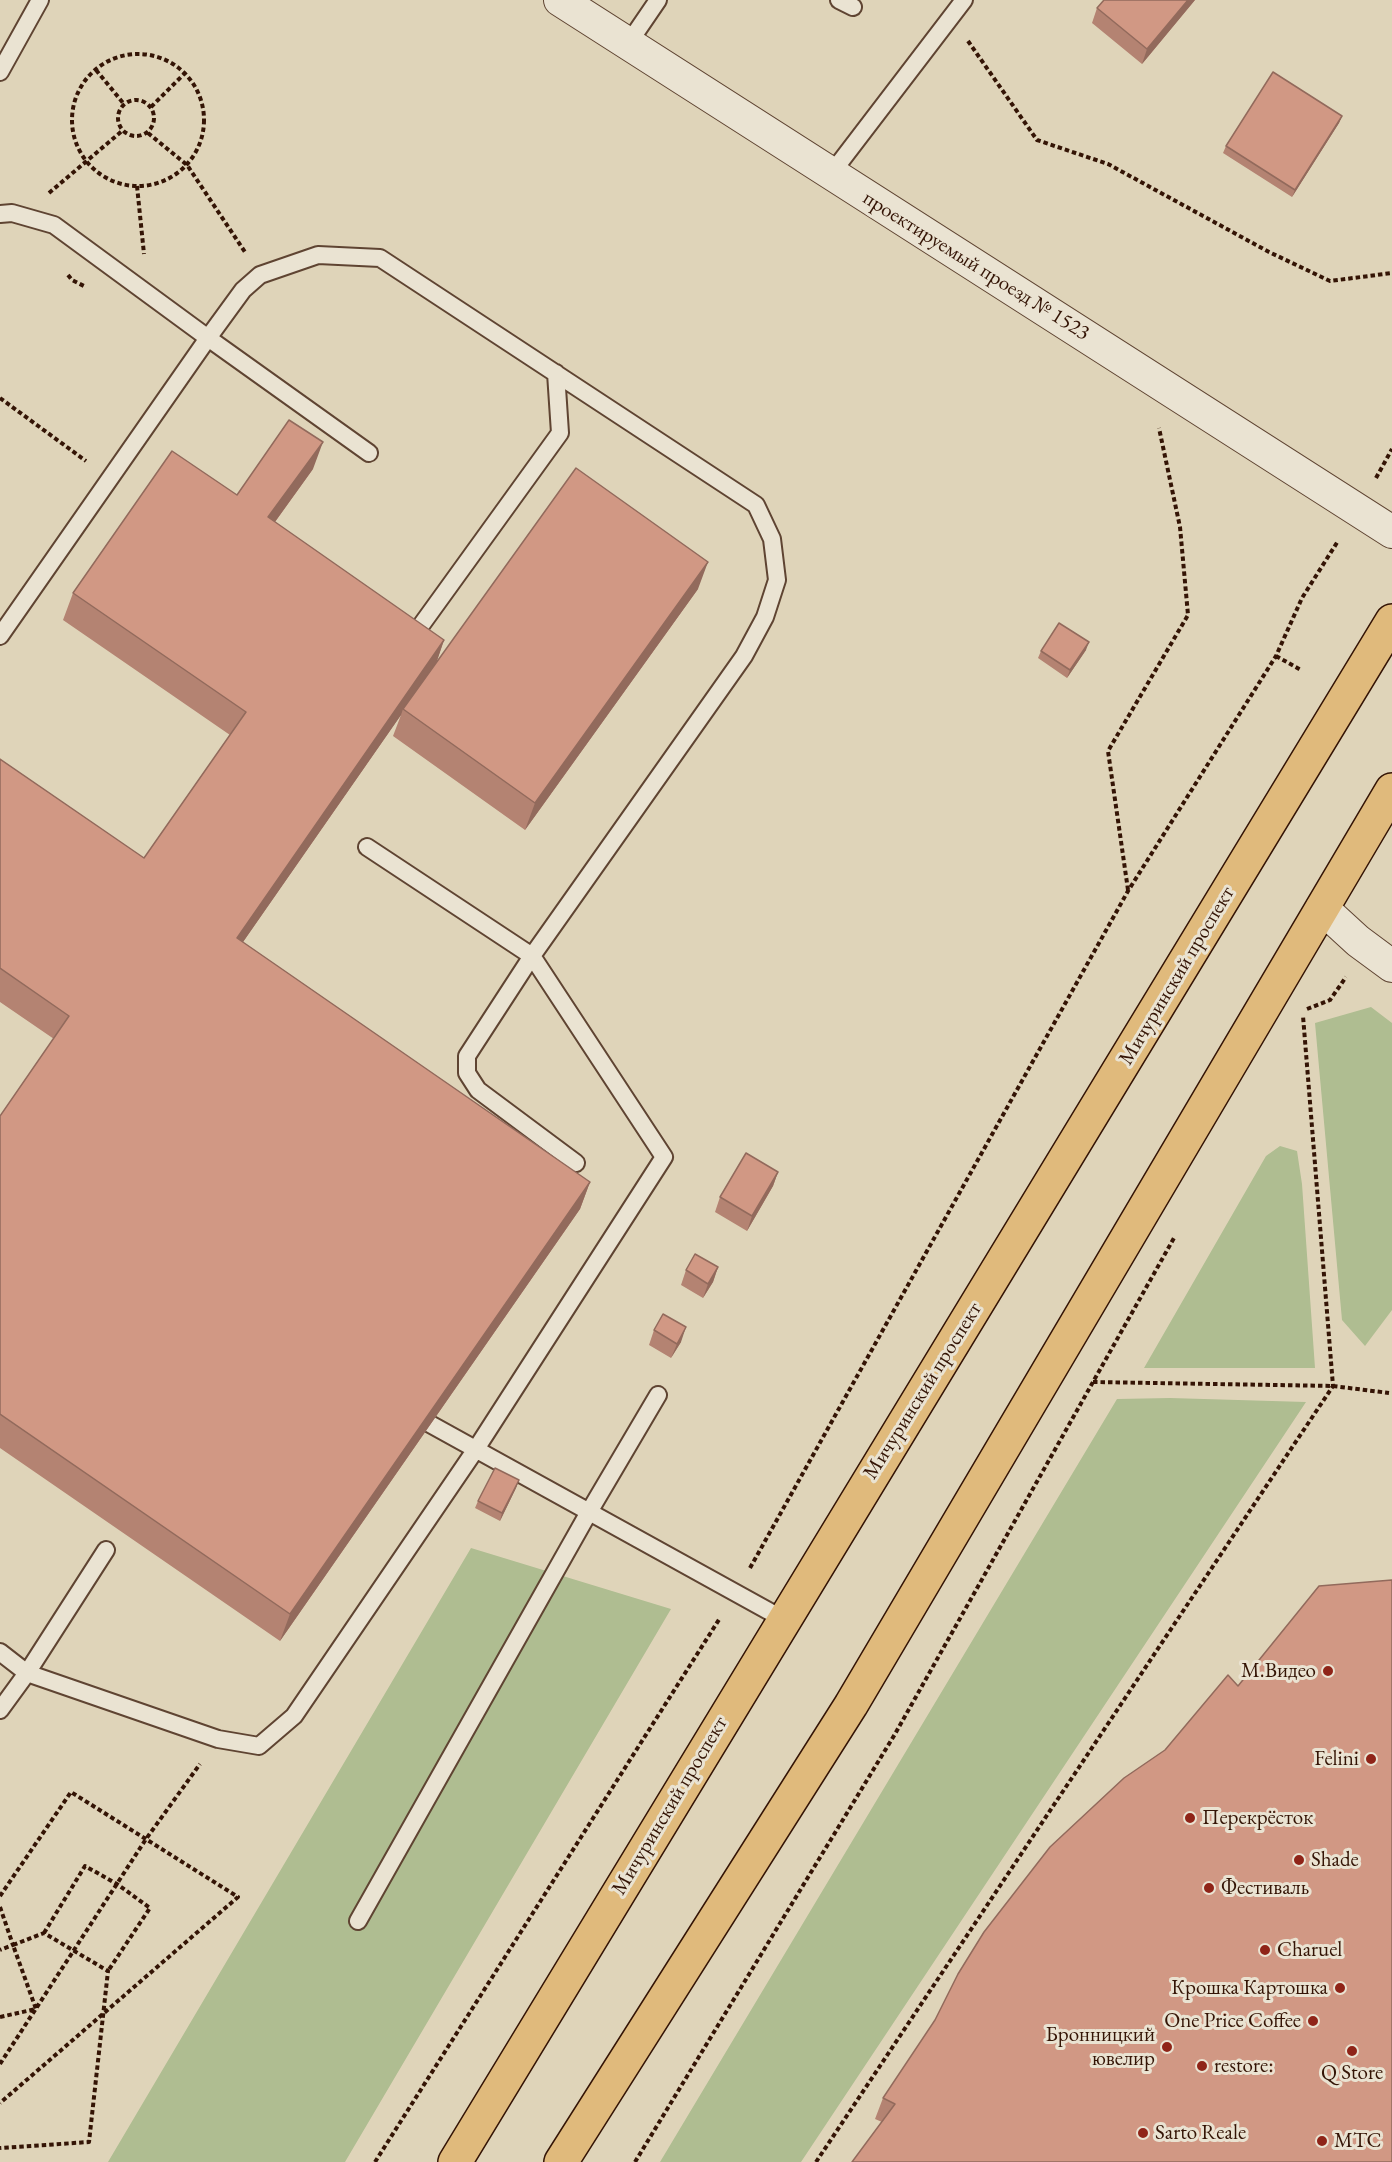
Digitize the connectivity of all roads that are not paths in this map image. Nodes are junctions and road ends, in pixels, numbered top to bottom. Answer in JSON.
{"nodes":[{"id":1,"x":40,"y":0,"type":"edge"},
{"id":2,"x":560,"y":0,"type":"edge"},
{"id":3,"x":658,"y":0,"type":"edge"},
{"id":4,"x":964,"y":0,"type":"edge"},
{"id":5,"x":628,"y":44,"type":"junction"},
{"id":6,"x":0,"y":72,"type":"edge"},
{"id":7,"x":831,"y":174,"type":"junction"},
{"id":8,"x":0,"y":214,"type":"edge"},
{"id":9,"x":208,"y":338,"type":"junction"},
{"id":10,"x":556,"y":373,"type":"junction"},
{"id":11,"x":369,"y":453,"type":"dead end"},
{"id":12,"x":1392,"y":532,"type":"edge"},
{"id":13,"x":1392,"y":621,"type":"edge"},
{"id":14,"x":422,"y":624,"type":"edge"},
{"id":15,"x":0,"y":636,"type":"edge"},
{"id":16,"x":1392,"y":790,"type":"edge"},
{"id":17,"x":367,"y":847,"type":"dead end"},
{"id":18,"x":1322,"y":908,"type":"junction"},
{"id":19,"x":532,"y":956,"type":"junction"},
{"id":20,"x":1392,"y":966,"type":"edge"},
{"id":21,"x":576,"y":1162,"type":"dead end"},
{"id":22,"x":658,"y":1395,"type":"dead end"},
{"id":23,"x":430,"y":1424,"type":"edge"},
{"id":24,"x":476,"y":1449,"type":"junction"},
{"id":25,"x":589,"y":1512,"type":"junction"},
{"id":26,"x":106,"y":1550,"type":"dead end"},
{"id":27,"x":783,"y":1619,"type":"junction"},
{"id":28,"x":0,"y":1652,"type":"edge"},
{"id":29,"x":27,"y":1673,"type":"junction"},
{"id":30,"x":0,"y":1710,"type":"edge"},
{"id":31,"x":358,"y":1921,"type":"dead end"},
{"id":32,"x":455,"y":2162,"type":"edge"},
{"id":33,"x":561,"y":2162,"type":"edge"}],
"edges":[{"from":1,"to":6,"type":"lane"},
{"from":2,"to":5,"type":"street","name":"проектируемый проезд № 1523"},
{"from":3,"to":5,"type":"lane"},
{"from":4,"to":7,"type":"lane"},
{"from":5,"to":7,"type":"street","name":"проектируемый проезд № 1523"},
{"from":7,"to":12,"type":"street","name":"проектируемый проезд № 1523"},
{"from":8,"to":9,"type":"lane"},
{"from":9,"to":10,"type":"lane"},
{"from":9,"to":11,"type":"lane"},
{"from":9,"to":15,"type":"lane"},
{"from":10,"to":14,"type":"lane"},
{"from":10,"to":19,"type":"lane"},
{"from":13,"to":27,"type":"main road","name":"Мичуринский проспект"},
{"from":16,"to":18,"type":"main road"},
{"from":17,"to":19,"type":"lane"},
{"from":18,"to":20,"type":"street"},
{"from":18,"to":33,"type":"main road"},
{"from":19,"to":21,"type":"lane"},
{"from":19,"to":24,"type":"lane"},
{"from":22,"to":25,"type":"lane"},
{"from":23,"to":24,"type":"lane"},
{"from":24,"to":25,"type":"lane"},
{"from":24,"to":29,"type":"lane"},
{"from":25,"to":27,"type":"lane"},
{"from":25,"to":31,"type":"lane"},
{"from":26,"to":29,"type":"lane"},
{"from":27,"to":32,"type":"main road","name":"Мичуринский проспект"},
{"from":28,"to":29,"type":"lane"},
{"from":29,"to":30,"type":"lane"}]}
